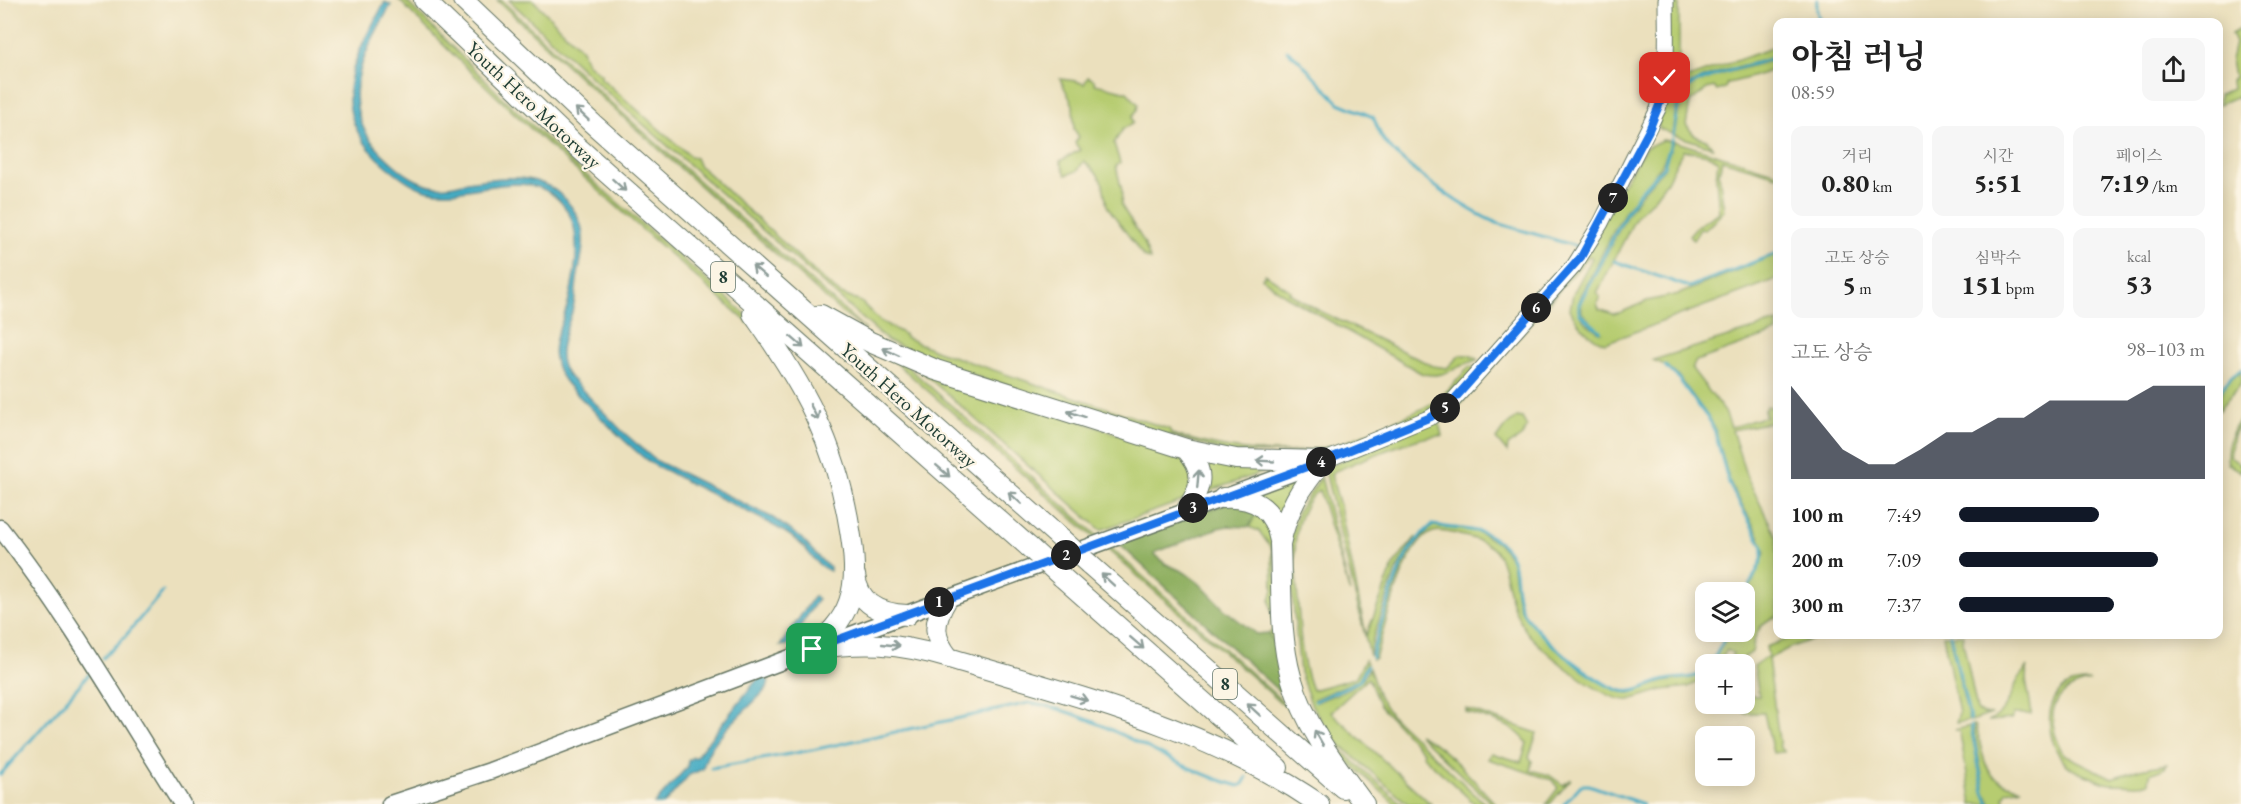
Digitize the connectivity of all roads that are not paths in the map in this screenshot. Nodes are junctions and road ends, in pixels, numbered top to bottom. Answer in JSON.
{"nodes":[{"id":1,"x":424,"y":0,"type":"edge"},
{"id":2,"x":464,"y":0,"type":"edge"},
{"id":3,"x":1666,"y":0,"type":"edge"},
{"id":4,"x":723,"y":277,"type":"junction"},
{"id":5,"x":779,"y":290,"type":"junction"},
{"id":6,"x":1186,"y":449,"type":"junction"},
{"id":7,"x":1323,"y":461,"type":"junction"},
{"id":8,"x":1223,"y":498,"type":"junction"},
{"id":9,"x":1186,"y":511,"type":"junction"},
{"id":10,"x":0,"y":528,"type":"edge"},
{"id":11,"x":1280,"y":543,"type":"junction"},
{"id":12,"x":855,"y":570,"type":"junction"},
{"id":13,"x":947,"y":599,"type":"junction"},
{"id":14,"x":907,"y":615,"type":"junction"},
{"id":15,"x":812,"y":649,"type":"junction"},
{"id":16,"x":949,"y":658,"type":"junction"},
{"id":17,"x":182,"y":804,"type":"edge"},
{"id":18,"x":390,"y":804,"type":"edge"},
{"id":19,"x":1319,"y":804,"type":"edge"},
{"id":20,"x":1362,"y":804,"type":"edge"}],
"edges":[{"from":1,"to":4,"type":"highway","name":"Youth Hero Motorway","number":"8","one_way":true},
{"from":5,"to":2,"type":"highway","name":"Youth Hero Motorway","number":"8","one_way":true},
{"from":3,"to":7,"type":"main road"},
{"from":4,"to":12,"type":"highway","one_way":true},
{"from":4,"to":19,"type":"highway","name":"Youth Hero Motorway","number":"8","one_way":true,"bridge":true},
{"from":6,"to":5,"type":"highway","one_way":true},
{"from":20,"to":5,"type":"highway","name":"Youth Hero Motorway","number":"8","one_way":true,"bridge":true},
{"from":7,"to":6,"type":"highway","one_way":true},
{"from":9,"to":6,"type":"highway","one_way":true},
{"from":7,"to":8,"type":"main road"},
{"from":7,"to":11,"type":"highway"},
{"from":8,"to":9,"type":"main road"},
{"from":8,"to":11,"type":"highway"},
{"from":9,"to":13,"type":"main road"},
{"from":10,"to":17,"type":"main road"},
{"from":20,"to":11,"type":"highway","one_way":true},
{"from":12,"to":14,"type":"highway"},
{"from":12,"to":15,"type":"highway"},
{"from":13,"to":14,"type":"main road"},
{"from":13,"to":16,"type":"highway"},
{"from":14,"to":15,"type":"main road"},
{"from":15,"to":16,"type":"highway","one_way":true},
{"from":15,"to":18,"type":"main road"},
{"from":16,"to":19,"type":"highway","one_way":true}]}
